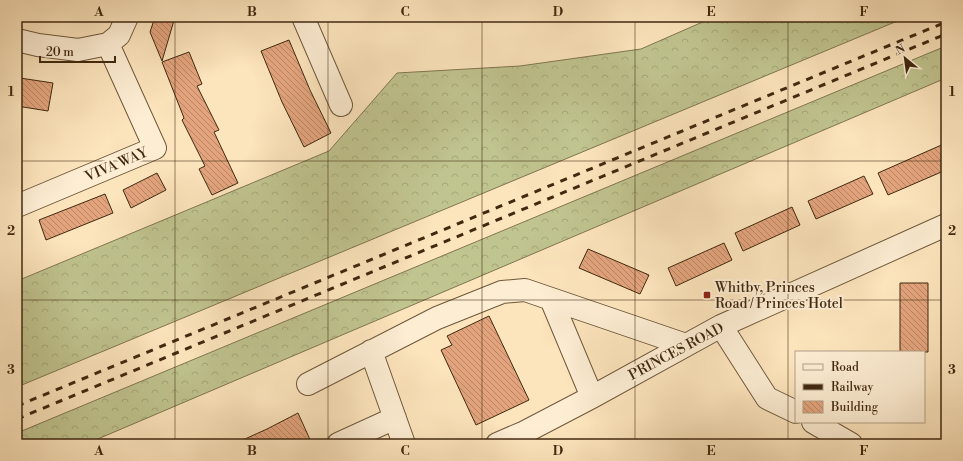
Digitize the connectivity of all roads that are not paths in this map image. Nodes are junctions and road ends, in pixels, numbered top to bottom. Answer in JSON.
{"nodes":[{"id":1,"x":127,"y":17,"type":"edge"},
{"id":2,"x":303,"y":17,"type":"edge"},
{"id":3,"x":17,"y":40,"type":"edge"},
{"id":4,"x":108,"y":44,"type":"junction"},
{"id":5,"x":341,"y":105,"type":"dead end"},
{"id":6,"x":17,"y":206,"type":"edge"},
{"id":7,"x":946,"y":225,"type":"edge"},
{"id":8,"x":551,"y":299,"type":"junction"},
{"id":9,"x":721,"y":326,"type":"junction"},
{"id":10,"x":686,"y":345,"type":"junction"},
{"id":11,"x":371,"y":351,"type":"junction"},
{"id":12,"x":308,"y":384,"type":"dead end"},
{"id":13,"x":592,"y":397,"type":"junction"},
{"id":14,"x":795,"y":412,"type":"edge"},
{"id":15,"x":395,"y":418,"type":"junction"},
{"id":16,"x":815,"y":423,"type":"edge"},
{"id":17,"x":338,"y":444,"type":"edge"},
{"id":18,"x":404,"y":444,"type":"edge"},
{"id":19,"x":497,"y":444,"type":"edge"},
{"id":20,"x":851,"y":444,"type":"edge"}],
"edges":[{"from":1,"to":4,"type":"street"},
{"from":2,"to":5,"type":"street"},
{"from":3,"to":4,"type":"street"},
{"from":4,"to":6,"type":"street","name":"VIVA WAY"},
{"from":7,"to":9,"type":"street","name":"PRINCES ROAD"},
{"from":8,"to":10,"type":"street"},
{"from":8,"to":11,"type":"street"},
{"from":8,"to":13,"type":"street"},
{"from":9,"to":10,"type":"street","name":"PRINCES ROAD"},
{"from":9,"to":14,"type":"street"},
{"from":10,"to":13,"type":"street","name":"PRINCES ROAD"},
{"from":11,"to":12,"type":"street"},
{"from":11,"to":15,"type":"street"},
{"from":13,"to":19,"type":"street","name":"PRINCES ROAD"},
{"from":15,"to":17,"type":"street"},
{"from":15,"to":18,"type":"street"},
{"from":16,"to":20,"type":"street"}]}
